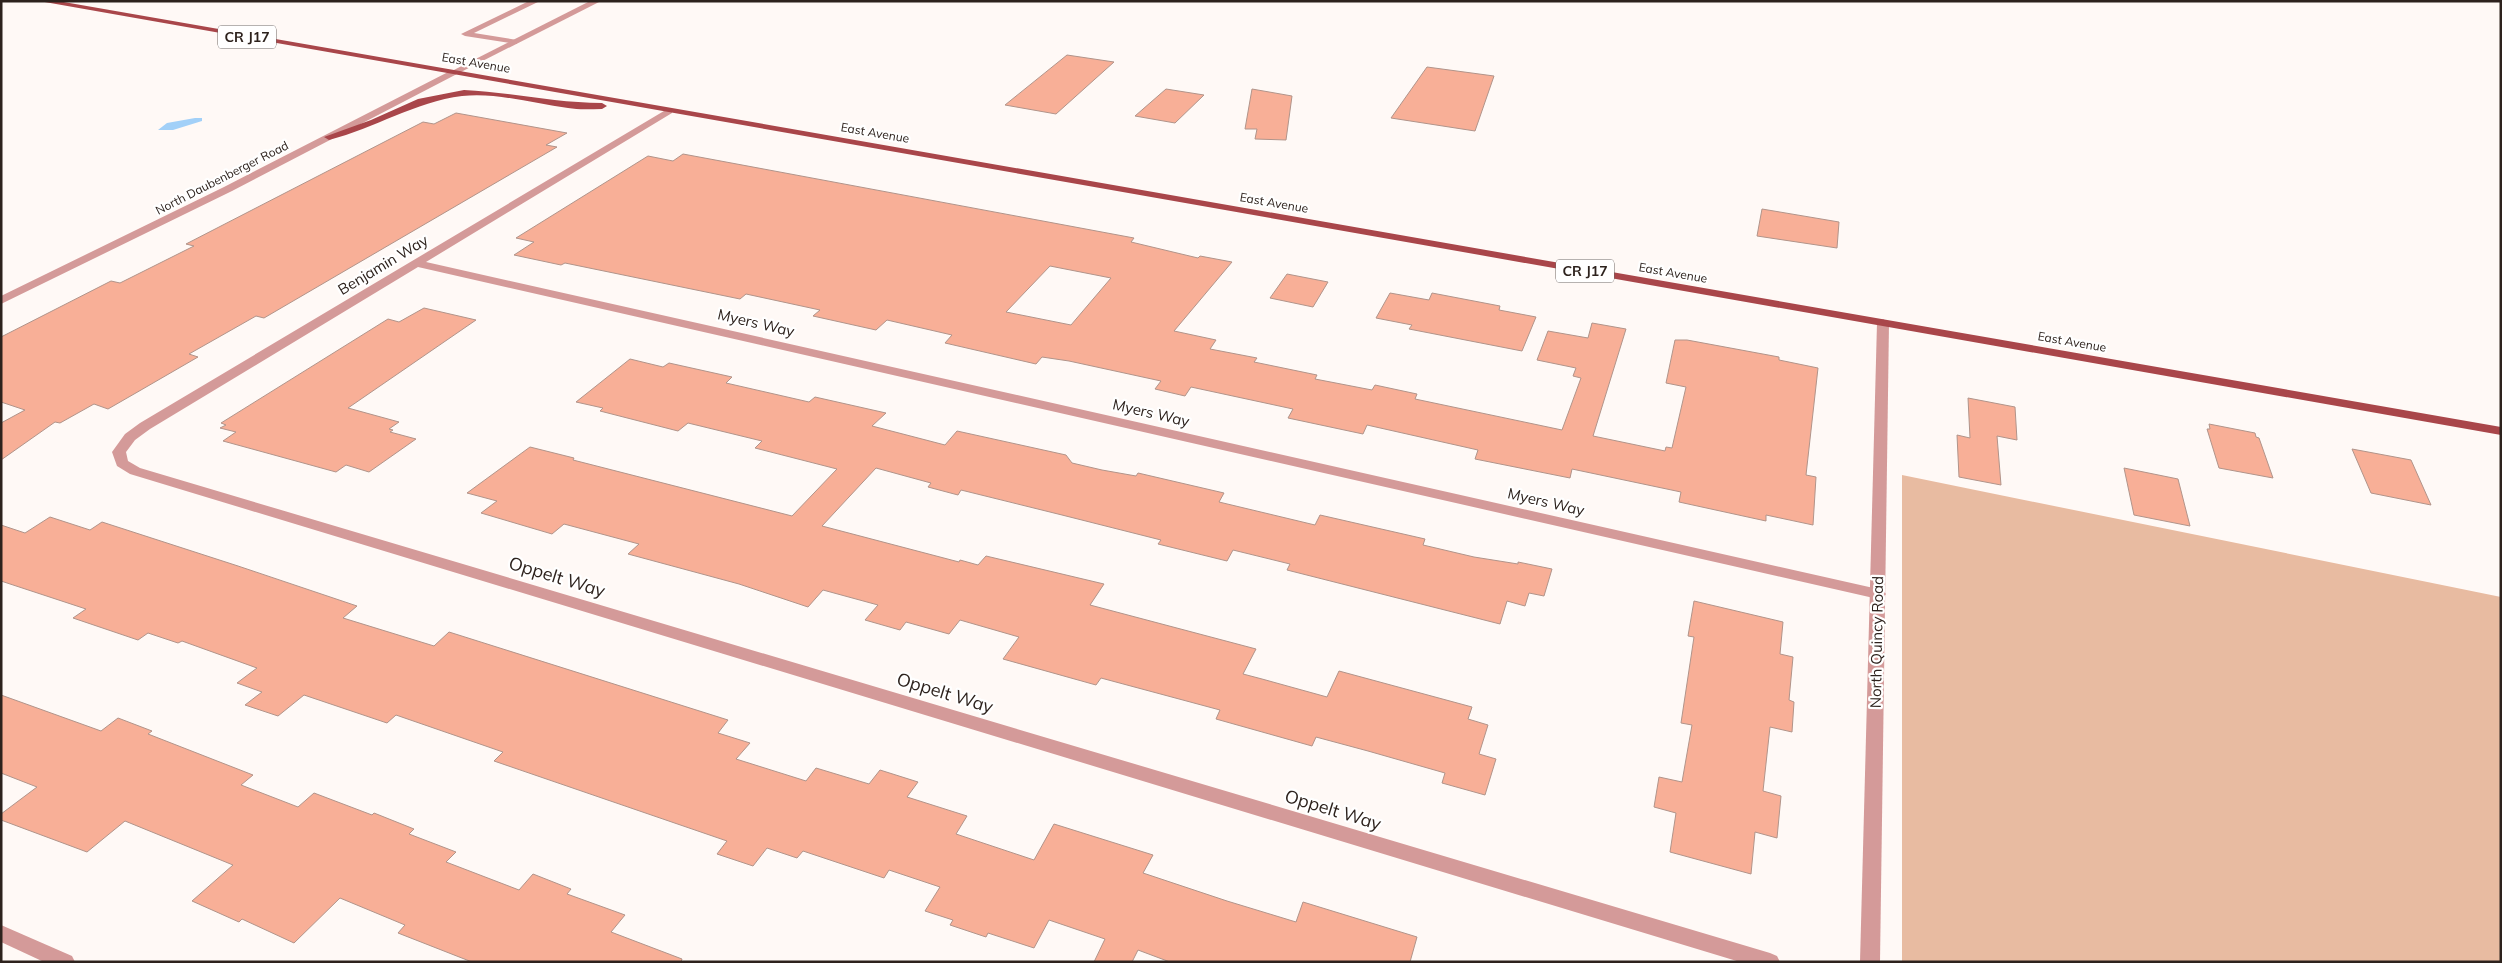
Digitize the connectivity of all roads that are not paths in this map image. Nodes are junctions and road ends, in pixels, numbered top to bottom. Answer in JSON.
{"nodes":[{"id":1,"x":42,"y":1,"type":"edge"},
{"id":2,"x":536,"y":1,"type":"edge"},
{"id":3,"x":597,"y":1,"type":"edge"},
{"id":4,"x":514,"y":42,"type":"junction"},
{"id":5,"x":452,"y":73,"type":"junction"},
{"id":6,"x":633,"y":105,"type":"junction"},
{"id":7,"x":668,"y":111,"type":"junction"},
{"id":8,"x":329,"y":137,"type":"junction"},
{"id":9,"x":416,"y":263,"type":"junction"},
{"id":10,"x":1,"y":301,"type":"edge"},
{"id":11,"x":1883,"y":323,"type":"junction"},
{"id":12,"x":2501,"y":431,"type":"edge"},
{"id":13,"x":119,"y":452,"type":"joint"},
{"id":14,"x":1878,"y":594,"type":"junction"},
{"id":15,"x":1,"y":933,"type":"edge"},
{"id":16,"x":65,"y":962,"type":"edge"},
{"id":17,"x":1770,"y":962,"type":"edge"},
{"id":18,"x":1870,"y":962,"type":"edge"}],
"edges":[{"from":1,"to":5,"type":"main road","name":"East Avenue","number":"CR J17"},
{"from":2,"to":4,"type":"street"},
{"from":3,"to":4,"type":"street","name":"North Daubenberger Road"},
{"from":4,"to":5,"type":"street","name":"North Daubenberger Road"},
{"from":5,"to":6,"type":"main road","name":"East Avenue","number":"CR J17"},
{"from":5,"to":8,"type":"street","name":"North Daubenberger Road"},
{"from":6,"to":7,"type":"main road","name":"East Avenue","number":"CR J17"},
{"from":6,"to":8,"type":"main road"},
{"from":7,"to":9,"type":"street","name":"Benjamin Way"},
{"from":7,"to":11,"type":"main road","name":"East Avenue","number":"CR J17"},
{"from":8,"to":10,"type":"street","name":"North Daubenberger Road"},
{"from":9,"to":13,"type":"street","name":"Benjamin Way"},
{"from":9,"to":14,"type":"street","name":"Myers Way"},
{"from":11,"to":12,"type":"main road","name":"East Avenue","number":"CR J17"},
{"from":11,"to":14,"type":"street","name":"North Quincy Road"},
{"from":13,"to":17,"type":"street","name":"Oppelt Way"},
{"from":14,"to":18,"type":"street","name":"North Quincy Road"},
{"from":15,"to":16,"type":"street"}]}
